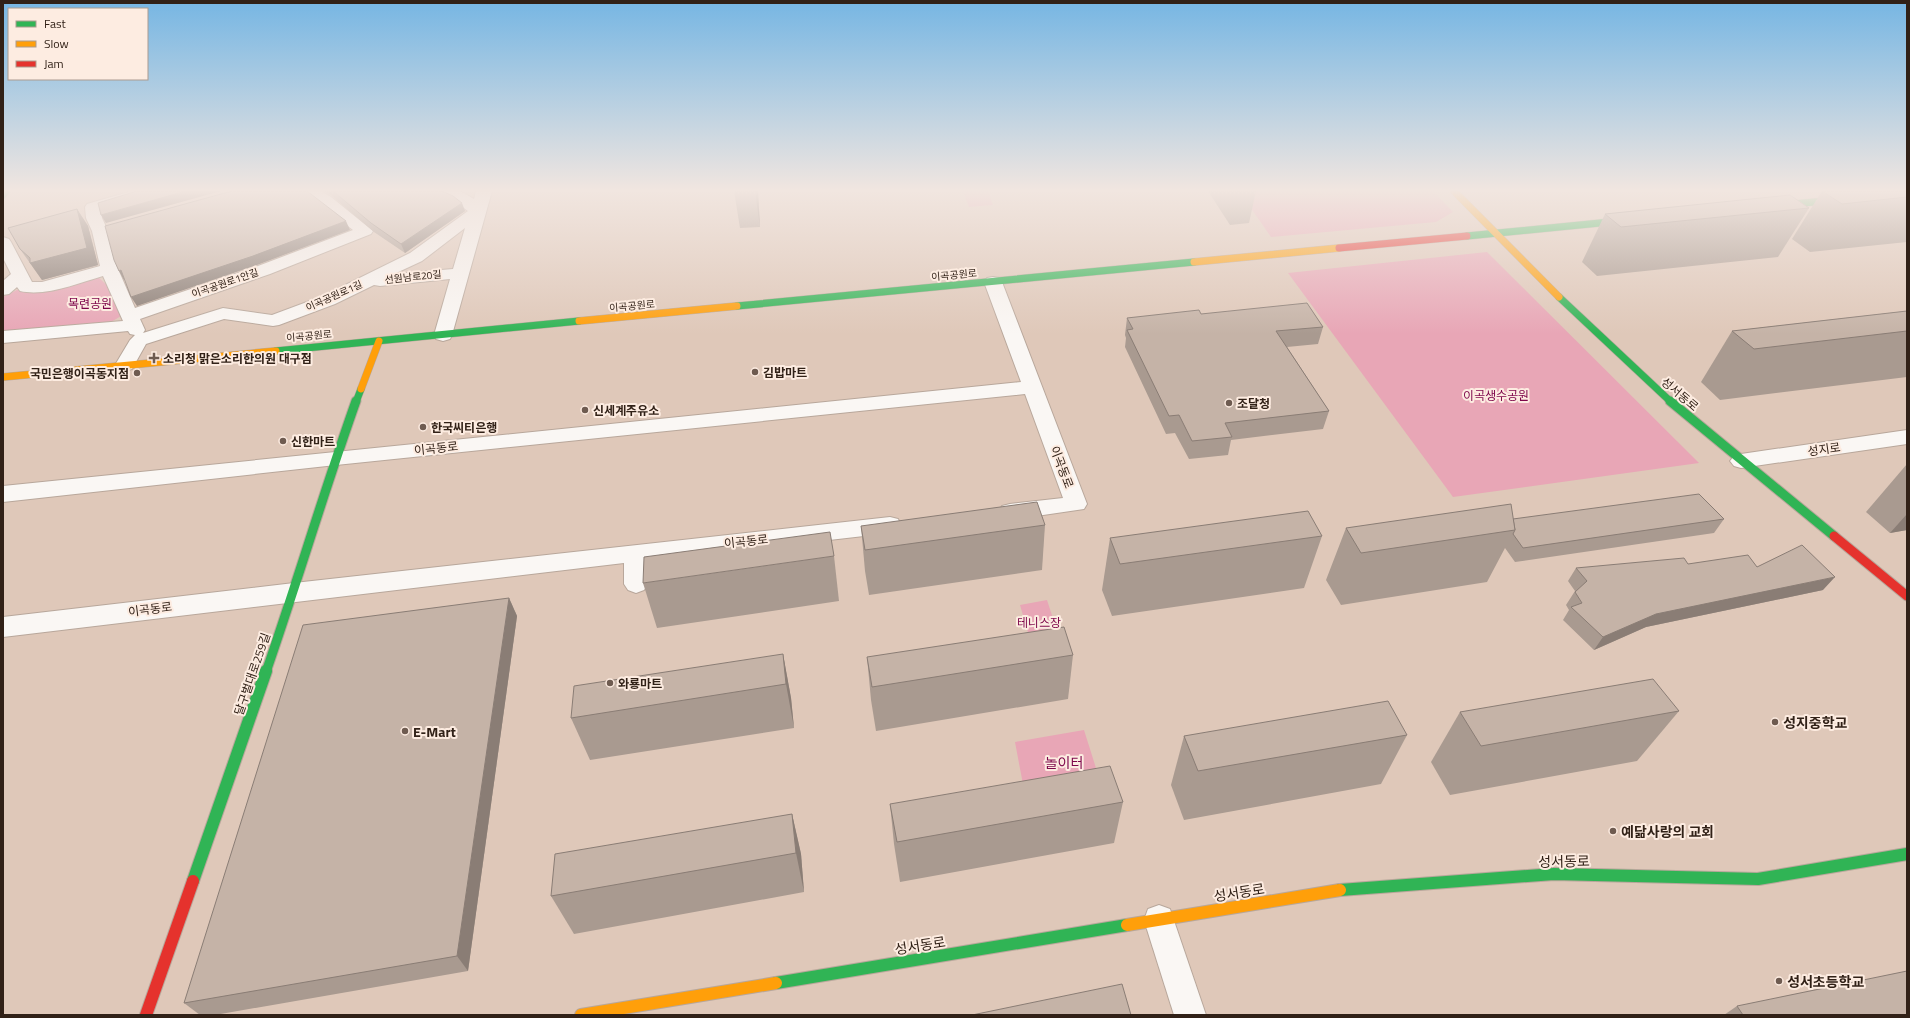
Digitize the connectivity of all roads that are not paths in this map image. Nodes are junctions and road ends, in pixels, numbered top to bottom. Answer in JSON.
{"nodes":[{"id":1,"x":101,"y":239,"type":"edge"},
{"id":2,"x":346,"y":239,"type":"edge"},
{"id":3,"x":441,"y":239,"type":"edge"},
{"id":4,"x":470,"y":239,"type":"edge"},
{"id":5,"x":1449,"y":239,"type":"edge"},
{"id":6,"x":1501,"y":239,"type":"edge"},
{"id":7,"x":8,"y":240,"type":"edge"},
{"id":8,"x":109,"y":269,"type":"junction"},
{"id":9,"x":460,"y":273,"type":"junction"},
{"id":10,"x":20,"y":275,"type":"junction"},
{"id":11,"x":365,"y":282,"type":"junction"},
{"id":12,"x":993,"y":282,"type":"junction"},
{"id":13,"x":3,"y":290,"type":"edge"},
{"id":14,"x":135,"y":327,"type":"junction"},
{"id":15,"x":443,"y":335,"type":"junction"},
{"id":16,"x":3,"y":336,"type":"edge"},
{"id":17,"x":378,"y":341,"type":"junction"},
{"id":18,"x":125,"y":365,"type":"junction"},
{"id":19,"x":3,"y":377,"type":"edge"},
{"id":20,"x":1031,"y":387,"type":"junction"},
{"id":21,"x":1907,"y":437,"type":"edge"},
{"id":22,"x":336,"y":458,"type":"junction"},
{"id":23,"x":1742,"y":460,"type":"junction"},
{"id":24,"x":3,"y":494,"type":"edge"},
{"id":25,"x":990,"y":514,"type":"edge"},
{"id":26,"x":911,"y":523,"type":"edge"},
{"id":27,"x":635,"y":553,"type":"junction"},
{"id":28,"x":636,"y":584,"type":"dead end"},
{"id":29,"x":294,"y":592,"type":"junction"},
{"id":30,"x":1907,"y":596,"type":"edge"},
{"id":31,"x":3,"y":627,"type":"edge"},
{"id":32,"x":1907,"y":854,"type":"edge"},
{"id":33,"x":1159,"y":920,"type":"junction"},
{"id":34,"x":146,"y":1015,"type":"edge"},
{"id":35,"x":581,"y":1015,"type":"edge"},
{"id":36,"x":1190,"y":1015,"type":"edge"}],
"edges":[{"from":1,"to":8,"type":"street"},
{"from":2,"to":14,"type":"street","name":"이곡공원로1안길"},
{"from":3,"to":11,"type":"street","name":"이곡공원로1길"},
{"from":4,"to":9,"type":"street","name":"선원남로20길"},
{"from":5,"to":12,"type":"main road","name":"이곡공원로"},
{"from":6,"to":23,"type":"main road","name":"성서동로"},
{"from":7,"to":10,"type":"street"},
{"from":8,"to":10,"type":"street"},
{"from":8,"to":14,"type":"street"},
{"from":9,"to":11,"type":"street","name":"선원남로20길"},
{"from":9,"to":15,"type":"street","name":"선원남로20길"},
{"from":10,"to":13,"type":"street"},
{"from":11,"to":14,"type":"street","name":"이곡공원로1길"},
{"from":12,"to":15,"type":"main road","name":"이곡공원로"},
{"from":12,"to":20,"type":"street"},
{"from":14,"to":16,"type":"street"},
{"from":14,"to":18,"type":"street"},
{"from":15,"to":17,"type":"main road","name":"이곡공원로"},
{"from":17,"to":18,"type":"main road","name":"이곡공원로"},
{"from":17,"to":22,"type":"main road","name":"달구벌대로259길"},
{"from":18,"to":19,"type":"main road","name":"이곡공원로"},
{"from":20,"to":22,"type":"street","name":"이곡동로"},
{"from":20,"to":25,"type":"street","name":"이곡동로"},
{"from":21,"to":23,"type":"street","name":"성지로"},
{"from":22,"to":24,"type":"street","name":"이곡동로"},
{"from":22,"to":29,"type":"main road","name":"달구벌대로259길"},
{"from":23,"to":30,"type":"main road","name":"성서동로"},
{"from":26,"to":27,"type":"street","name":"이곡동로"},
{"from":27,"to":28,"type":"street"},
{"from":27,"to":29,"type":"street","name":"이곡동로"},
{"from":29,"to":31,"type":"street","name":"이곡동로"},
{"from":29,"to":34,"type":"main road","name":"달구벌대로259길"},
{"from":32,"to":33,"type":"main road","name":"성서동로"},
{"from":33,"to":35,"type":"main road","name":"성서동로"},
{"from":33,"to":36,"type":"street"}]}
